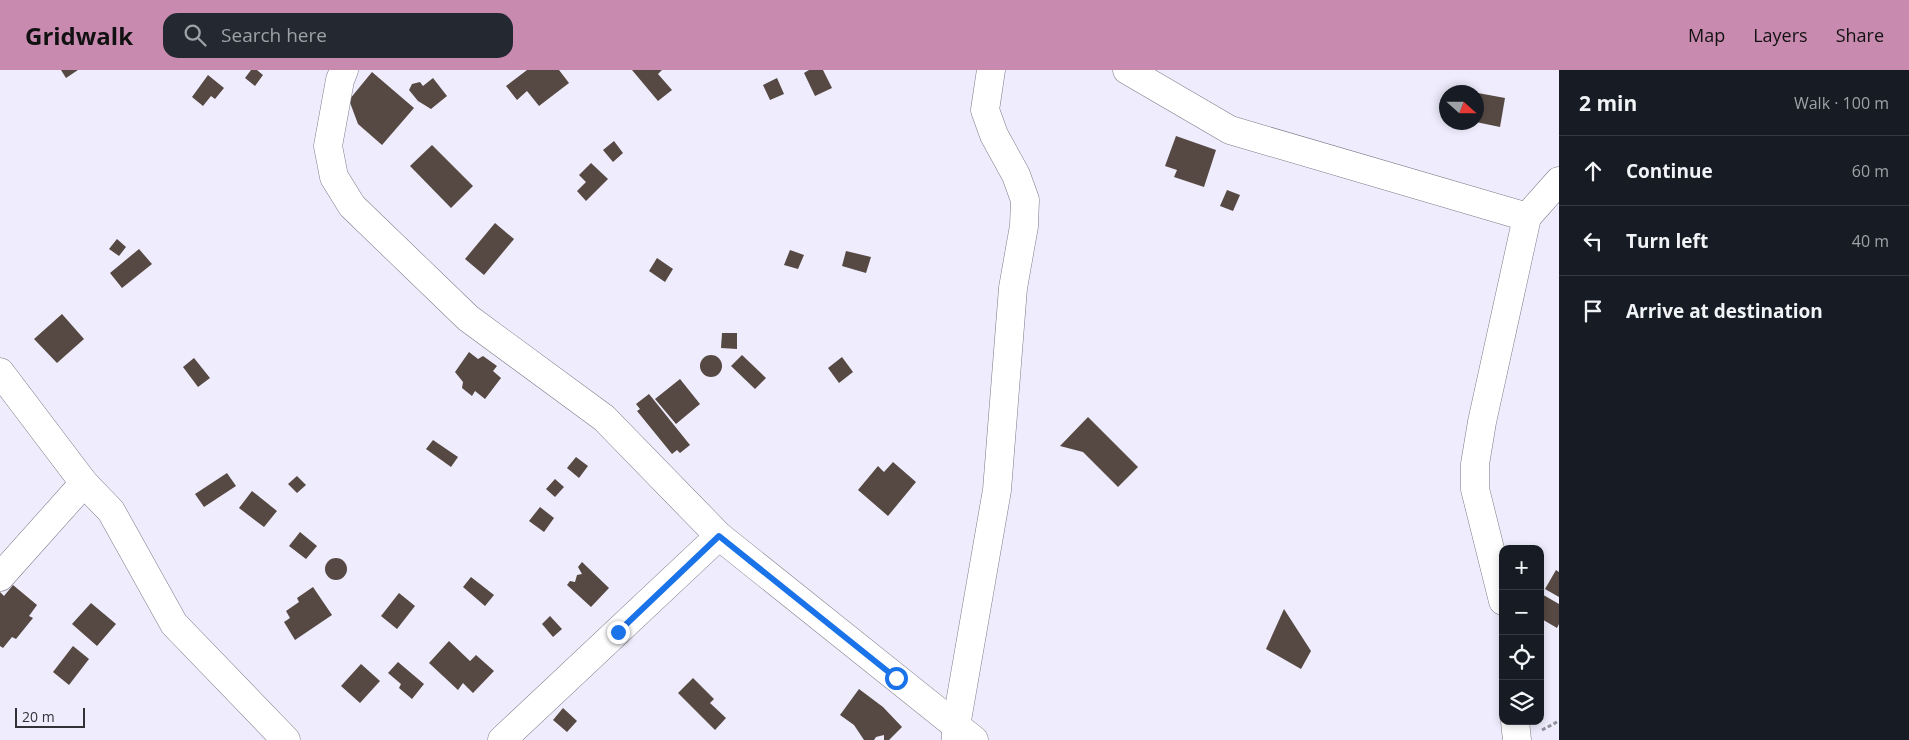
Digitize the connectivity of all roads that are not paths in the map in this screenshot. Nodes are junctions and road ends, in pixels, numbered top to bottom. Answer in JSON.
{"nodes":[{"id":1,"x":344,"y":70,"type":"edge"},
{"id":2,"x":991,"y":70,"type":"edge"},
{"id":3,"x":1127,"y":70,"type":"edge"},
{"id":4,"x":1559,"y":181,"type":"edge"},
{"id":5,"x":1527,"y":217,"type":"junction"},
{"id":6,"x":0,"y":372,"type":"edge"},
{"id":7,"x":84,"y":483,"type":"junction"},
{"id":8,"x":719,"y":536,"type":"junction"},
{"id":9,"x":0,"y":576,"type":"edge"},
{"id":10,"x":1500,"y":590,"type":"edge"},
{"id":11,"x":1515,"y":725,"type":"edge"},
{"id":12,"x":962,"y":735,"type":"edge"},
{"id":13,"x":286,"y":740,"type":"edge"},
{"id":14,"x":502,"y":740,"type":"edge"},
{"id":15,"x":1516,"y":740,"type":"edge"}],
"edges":[{"from":1,"to":8,"type":"street"},
{"from":2,"to":12,"type":"street"},
{"from":3,"to":5,"type":"street"},
{"from":4,"to":5,"type":"street"},
{"from":5,"to":10,"type":"street"},
{"from":6,"to":7,"type":"street"},
{"from":7,"to":9,"type":"street"},
{"from":7,"to":13,"type":"street"},
{"from":8,"to":12,"type":"street"},
{"from":8,"to":14,"type":"street"},
{"from":11,"to":15,"type":"street"}]}
